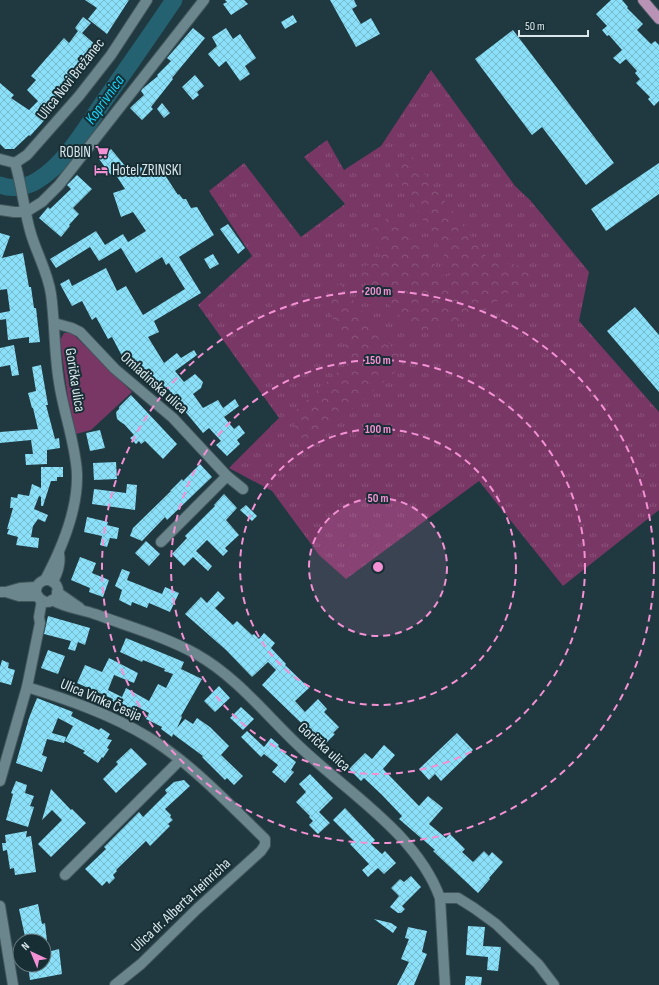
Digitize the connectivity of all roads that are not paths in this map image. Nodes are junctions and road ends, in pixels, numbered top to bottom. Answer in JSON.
{"nodes":[{"id":1,"x":147,"y":0,"type":"edge"},
{"id":2,"x":204,"y":0,"type":"edge"},
{"id":3,"x":643,"y":0,"type":"edge"},
{"id":4,"x":659,"y":19,"type":"edge"},
{"id":5,"x":0,"y":159,"type":"edge"},
{"id":6,"x":16,"y":167,"type":"junction"},
{"id":7,"x":0,"y":210,"type":"edge"},
{"id":8,"x":26,"y":212,"type":"junction"},
{"id":9,"x":54,"y":323,"type":"junction"},
{"id":10,"x":227,"y":476,"type":"junction"},
{"id":11,"x":243,"y":489,"type":"dead end"},
{"id":12,"x":161,"y":542,"type":"dead end"},
{"id":13,"x":49,"y":581,"type":"junction"},
{"id":14,"x":3,"y":592,"type":"edge"},
{"id":15,"x":46,"y":596,"type":"junction"},
{"id":16,"x":27,"y":687,"type":"junction"},
{"id":17,"x":180,"y":760,"type":"junction"},
{"id":18,"x":0,"y":780,"type":"edge"},
{"id":19,"x":265,"y":845,"type":"joint"},
{"id":20,"x":65,"y":874,"type":"dead end"},
{"id":21,"x":440,"y":898,"type":"junction"},
{"id":22,"x":0,"y":906,"type":"edge"},
{"id":23,"x":13,"y":985,"type":"edge"},
{"id":24,"x":115,"y":985,"type":"edge"},
{"id":25,"x":445,"y":985,"type":"edge"},
{"id":26,"x":554,"y":985,"type":"edge"}],
"edges":[{"from":1,"to":6,"type":"street","name":"Ulica Novi Brežanec"},
{"from":2,"to":8,"type":"street"},
{"from":3,"to":4,"type":"main road"},
{"from":5,"to":6,"type":"street"},
{"from":6,"to":8,"type":"street","name":"Gorička ulica"},
{"from":7,"to":8,"type":"street"},
{"from":8,"to":9,"type":"street","name":"Gorička ulica"},
{"from":9,"to":10,"type":"street","name":"Omladinska ulica"},
{"from":9,"to":13,"type":"street","name":"Gorička ulica"},
{"from":10,"to":11,"type":"street","name":"Omladinska ulica"},
{"from":10,"to":12,"type":"street"},
{"from":13,"to":15,"type":"street"},
{"from":13,"to":15,"type":"street"},
{"from":14,"to":15,"type":"street"},
{"from":15,"to":16,"type":"street"},
{"from":15,"to":21,"type":"street","name":"Gorička ulica"},
{"from":16,"to":17,"type":"street","name":"Ulica Vinka Česija"},
{"from":16,"to":18,"type":"street"},
{"from":17,"to":19,"type":"street","name":"Ulica Vinka Česija"},
{"from":17,"to":20,"type":"street"},
{"from":19,"to":24,"type":"street","name":"Ulica dr. Alberta Heinricha"},
{"from":21,"to":25,"type":"street","name":"Gorička ulica"},
{"from":21,"to":26,"type":"street"},
{"from":22,"to":23,"type":"street"}]}
